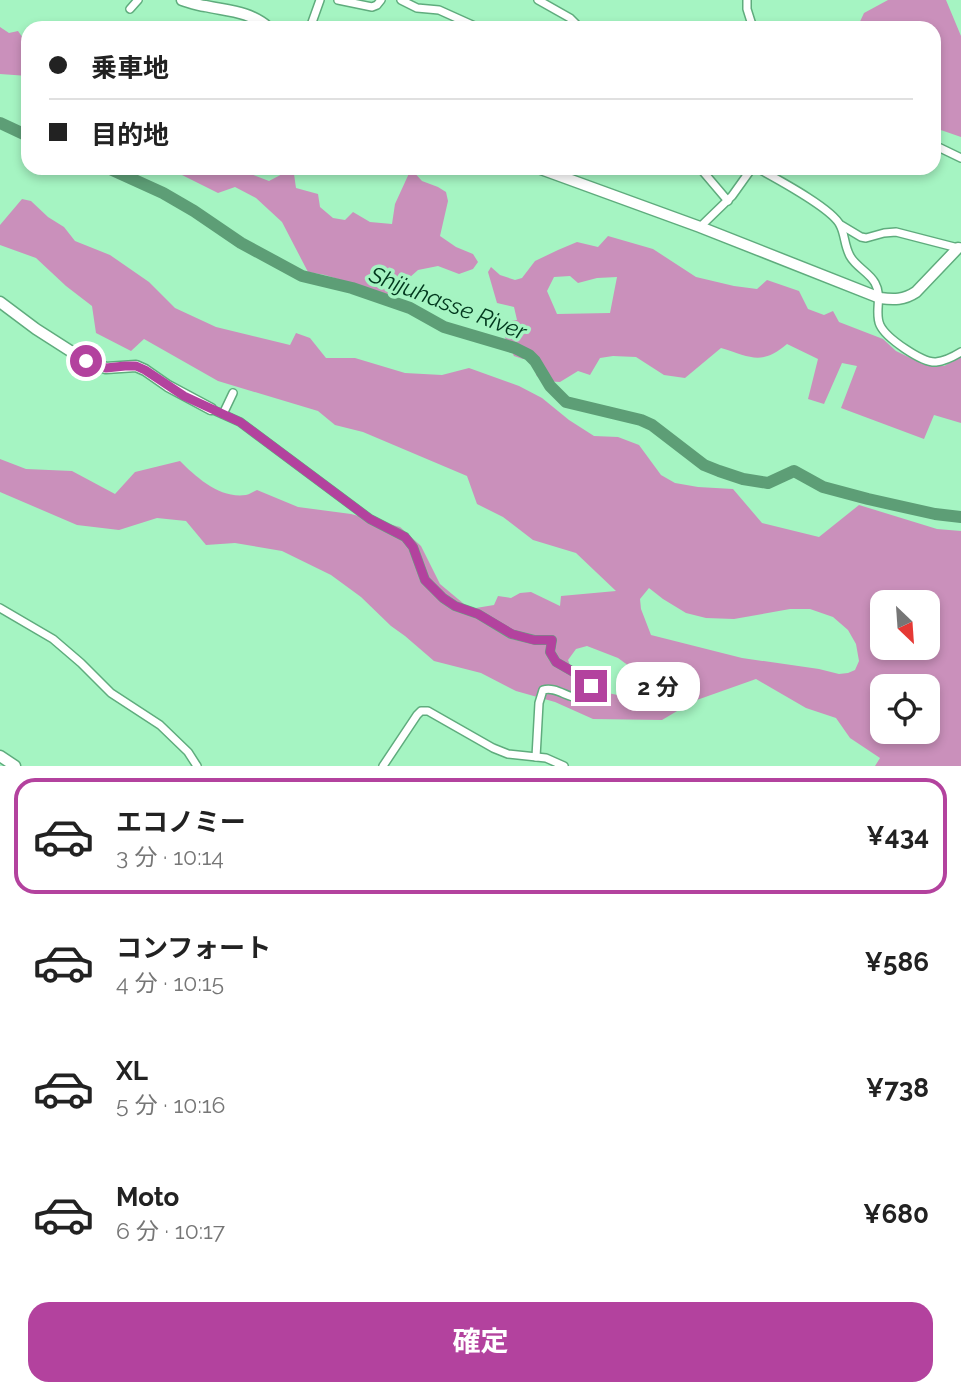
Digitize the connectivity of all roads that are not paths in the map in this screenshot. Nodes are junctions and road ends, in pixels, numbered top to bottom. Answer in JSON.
{"nodes":[{"id":1,"x":138,"y":0,"type":"edge"},
{"id":2,"x":182,"y":0,"type":"edge"},
{"id":3,"x":320,"y":0,"type":"edge"},
{"id":4,"x":338,"y":0,"type":"edge"},
{"id":5,"x":381,"y":0,"type":"edge"},
{"id":6,"x":401,"y":0,"type":"edge"},
{"id":7,"x":538,"y":0,"type":"edge"},
{"id":8,"x":747,"y":0,"type":"edge"},
{"id":9,"x":231,"y":6,"type":"edge"},
{"id":10,"x":130,"y":9,"type":"dead end"},
{"id":11,"x":261,"y":21,"type":"edge"},
{"id":12,"x":312,"y":21,"type":"edge"},
{"id":13,"x":463,"y":21,"type":"edge"},
{"id":14,"x":573,"y":21,"type":"edge"},
{"id":15,"x":751,"y":21,"type":"edge"},
{"id":16,"x":941,"y":148,"type":"edge"},
{"id":17,"x":961,"y":158,"type":"edge"},
{"id":18,"x":557,"y":175,"type":"edge"},
{"id":19,"x":706,"y":175,"type":"edge"},
{"id":20,"x":748,"y":175,"type":"edge"},
{"id":21,"x":768,"y":175,"type":"edge"},
{"id":22,"x":728,"y":201,"type":"junction"},
{"id":23,"x":841,"y":225,"type":"junction"},
{"id":24,"x":699,"y":227,"type":"junction"},
{"id":25,"x":959,"y":248,"type":"edge"},
{"id":26,"x":880,"y":298,"type":"junction"},
{"id":27,"x":0,"y":302,"type":"edge"},
{"id":28,"x":961,"y":352,"type":"edge"},
{"id":29,"x":233,"y":393,"type":"dead end"},
{"id":30,"x":211,"y":409,"type":"joint"},
{"id":31,"x":223,"y":414,"type":"junction"},
{"id":32,"x":0,"y":608,"type":"edge"},
{"id":33,"x":0,"y":756,"type":"edge"},
{"id":34,"x":537,"y":757,"type":"junction"},
{"id":35,"x":15,"y":766,"type":"edge"},
{"id":36,"x":197,"y":766,"type":"edge"},
{"id":37,"x":383,"y":766,"type":"edge"},
{"id":38,"x":564,"y":766,"type":"edge"}],
"edges":[{"from":1,"to":10,"type":"street"},
{"from":2,"to":9,"type":"street"},
{"from":3,"to":12,"type":"street"},
{"from":4,"to":5,"type":"street"},
{"from":6,"to":13,"type":"street"},
{"from":7,"to":14,"type":"street"},
{"from":8,"to":15,"type":"street"},
{"from":9,"to":11,"type":"street"},
{"from":16,"to":17,"type":"street"},
{"from":18,"to":24,"type":"street"},
{"from":19,"to":22,"type":"street"},
{"from":20,"to":22,"type":"street"},
{"from":21,"to":23,"type":"street"},
{"from":22,"to":24,"type":"street"},
{"from":23,"to":25,"type":"street"},
{"from":23,"to":26,"type":"street"},
{"from":24,"to":26,"type":"street"},
{"from":25,"to":26,"type":"street"},
{"from":26,"to":28,"type":"street"},
{"from":27,"to":30,"type":"street"},
{"from":29,"to":31,"type":"street"},
{"from":30,"to":31,"type":"street"},
{"from":31,"to":34,"type":"street"},
{"from":32,"to":36,"type":"street"},
{"from":33,"to":35,"type":"street"},
{"from":34,"to":37,"type":"street"},
{"from":34,"to":38,"type":"street"}]}
